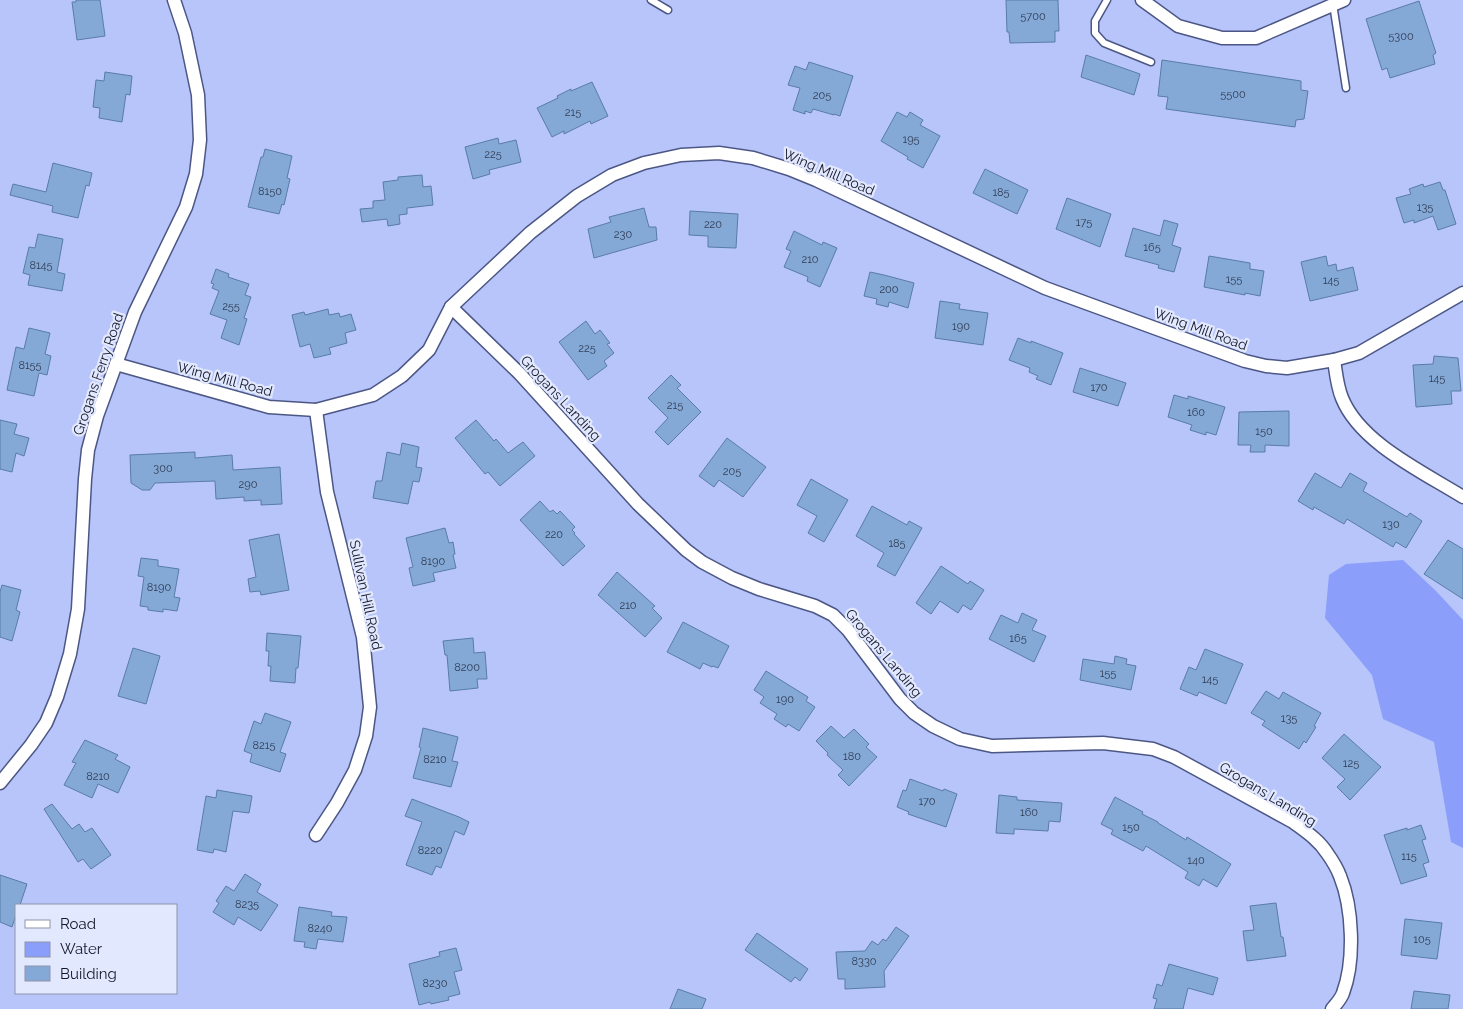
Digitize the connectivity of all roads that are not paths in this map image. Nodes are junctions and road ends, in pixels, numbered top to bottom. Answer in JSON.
{"nodes":[{"id":1,"x":174,"y":0,"type":"edge"},
{"id":2,"x":651,"y":0,"type":"edge"},
{"id":3,"x":1107,"y":0,"type":"edge"},
{"id":4,"x":1142,"y":0,"type":"edge"},
{"id":5,"x":1339,"y":2,"type":"edge"},
{"id":6,"x":668,"y":10,"type":"dead end"},
{"id":7,"x":1151,"y":62,"type":"dead end"},
{"id":8,"x":1346,"y":88,"type":"dead end"},
{"id":9,"x":1463,"y":293,"type":"edge"},
{"id":10,"x":451,"y":307,"type":"junction"},
{"id":11,"x":1334,"y":360,"type":"junction"},
{"id":12,"x":116,"y":364,"type":"junction"},
{"id":13,"x":316,"y":410,"type":"junction"},
{"id":14,"x":1463,"y":497,"type":"edge"},
{"id":15,"x":0,"y":783,"type":"edge"},
{"id":16,"x":316,"y":835,"type":"dead end"},
{"id":17,"x":1332,"y":1009,"type":"edge"}],
"edges":[{"from":1,"to":12,"type":"street","name":"Grogans Ferry Road"},
{"from":2,"to":6,"type":"lane"},
{"from":3,"to":7,"type":"lane"},
{"from":4,"to":5,"type":"street"},
{"from":5,"to":8,"type":"lane"},
{"from":9,"to":11,"type":"street","name":"Wing Mill Road"},
{"from":10,"to":11,"type":"street","name":"Wing Mill Road"},
{"from":10,"to":13,"type":"street","name":"Wing Mill Road"},
{"from":10,"to":17,"type":"street","name":"Grogans Landing"},
{"from":11,"to":14,"type":"street"},
{"from":12,"to":13,"type":"street","name":"Wing Mill Road"},
{"from":12,"to":15,"type":"street","name":"Grogans Ferry Road"},
{"from":13,"to":16,"type":"street","name":"Sullivan Hill Road"}]}
